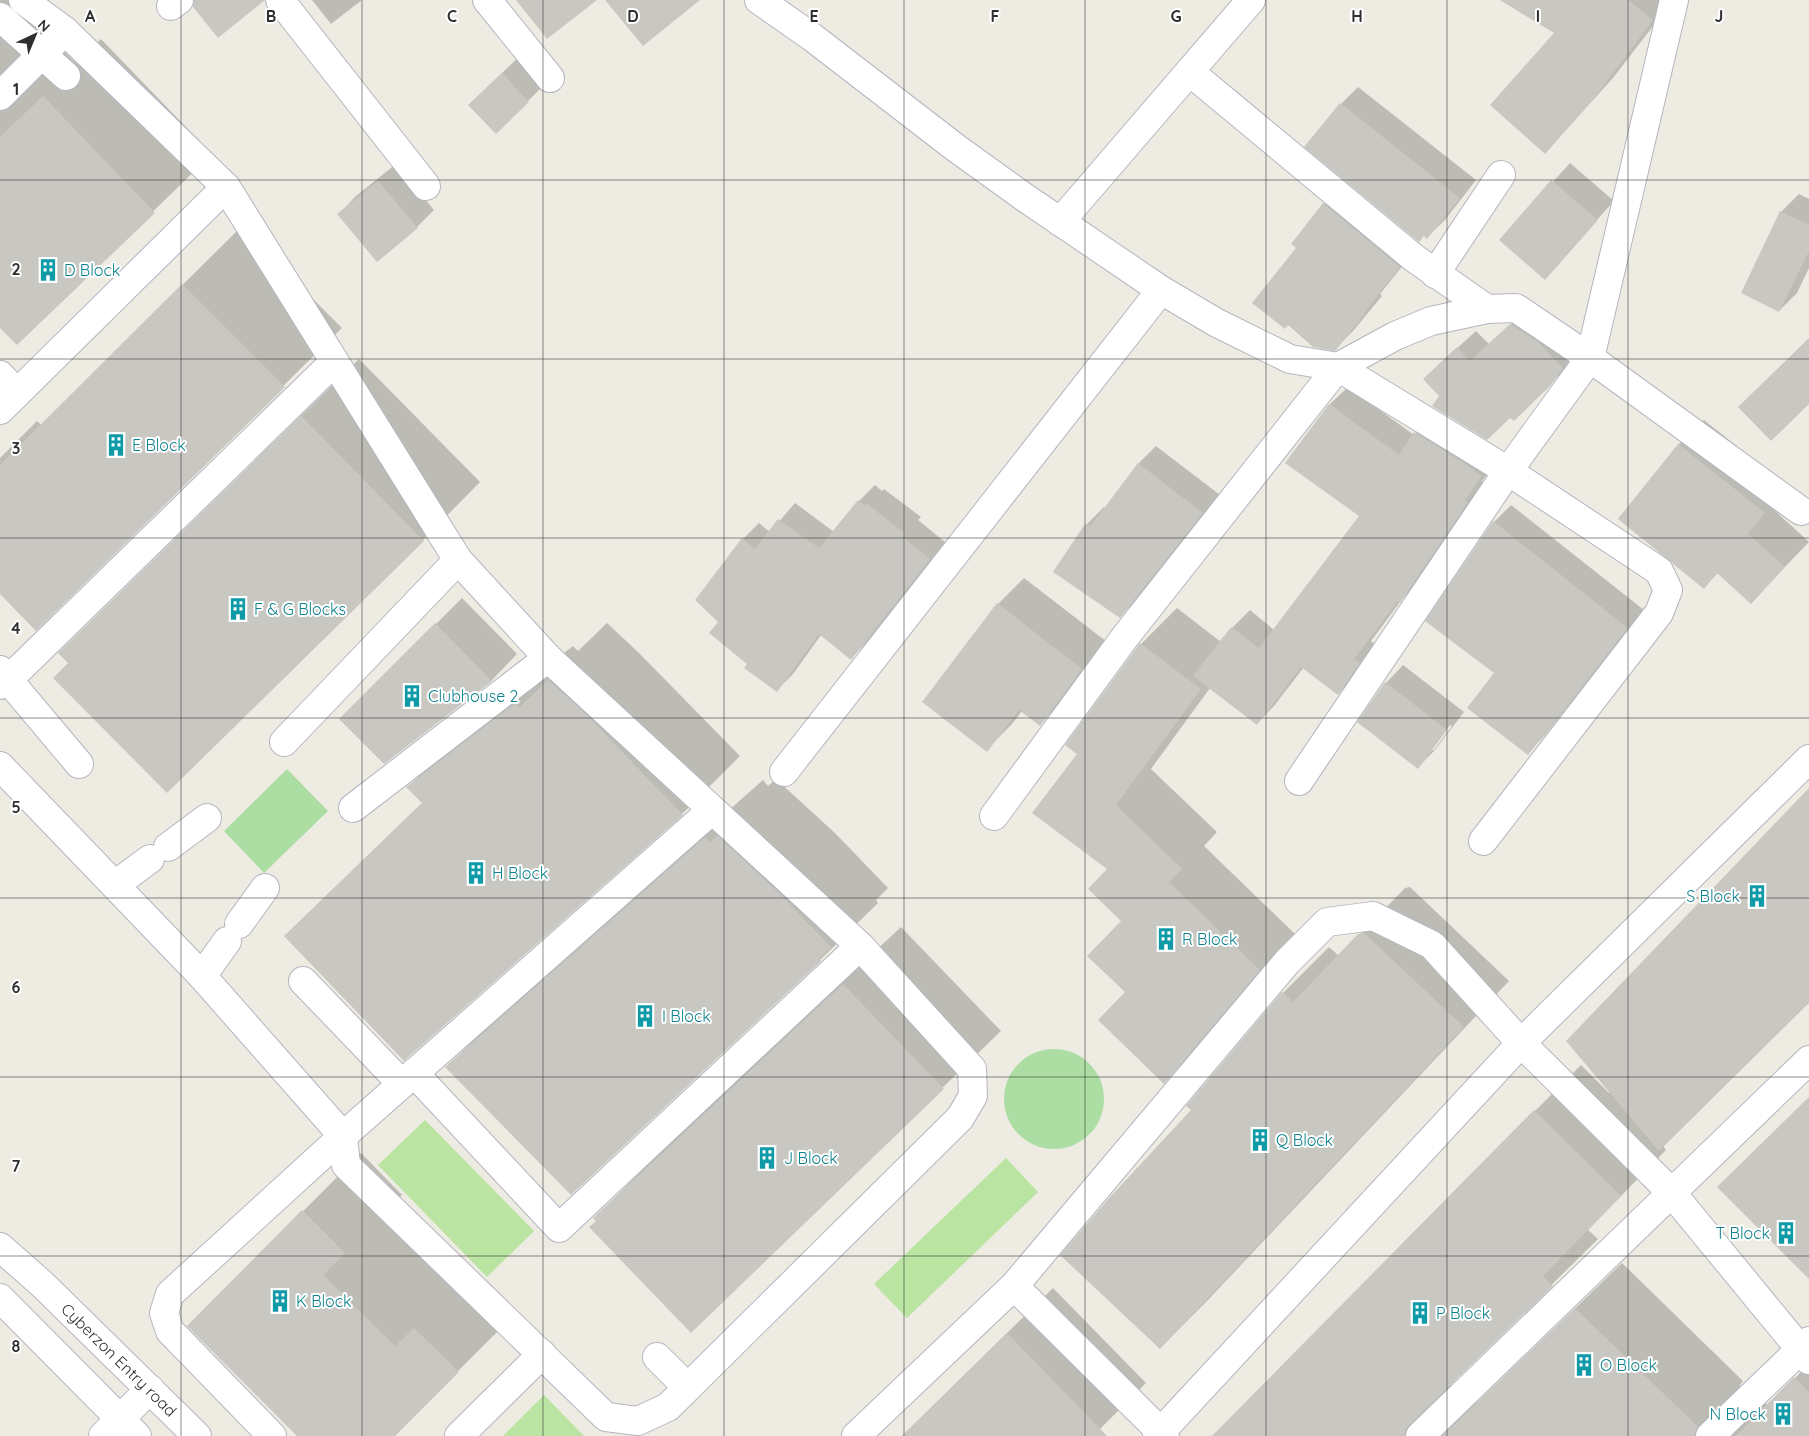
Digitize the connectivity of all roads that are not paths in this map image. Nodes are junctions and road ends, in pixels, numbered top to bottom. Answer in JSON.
{"nodes":[{"id":1,"x":23,"y":0,"type":"edge"},
{"id":2,"x":280,"y":0,"type":"edge"},
{"id":3,"x":486,"y":0,"type":"edge"},
{"id":4,"x":759,"y":0,"type":"edge"},
{"id":5,"x":1251,"y":0,"type":"edge"},
{"id":6,"x":1674,"y":0,"type":"edge"},
{"id":7,"x":0,"y":17,"type":"edge"},
{"id":8,"x":66,"y":31,"type":"junction"},
{"id":9,"x":42,"y":55,"type":"junction"},
{"id":10,"x":1190,"y":72,"type":"junction"},
{"id":11,"x":66,"y":76,"type":"dead end"},
{"id":12,"x":550,"y":78,"type":"dead end"},
{"id":13,"x":0,"y":96,"type":"edge"},
{"id":14,"x":1501,"y":175,"type":"dead end"},
{"id":15,"x":426,"y":186,"type":"dead end"},
{"id":16,"x":226,"y":187,"type":"junction"},
{"id":17,"x":1060,"y":222,"type":"junction"},
{"id":18,"x":1435,"y":274,"type":"junction"},
{"id":19,"x":1161,"y":290,"type":"junction"},
{"id":20,"x":1487,"y":309,"type":"junction"},
{"id":21,"x":1590,"y":358,"type":"junction"},
{"id":22,"x":334,"y":362,"type":"junction"},
{"id":23,"x":1338,"y":367,"type":"junction"},
{"id":24,"x":6,"y":392,"type":"edge"},
{"id":25,"x":1508,"y":471,"type":"junction"},
{"id":26,"x":1800,"y":511,"type":"dead end"},
{"id":27,"x":458,"y":560,"type":"junction"},
{"id":28,"x":548,"y":658,"type":"junction"},
{"id":29,"x":3,"y":678,"type":"edge"},
{"id":30,"x":284,"y":742,"type":"dead end"},
{"id":31,"x":1809,"y":759,"type":"edge"},
{"id":32,"x":79,"y":764,"type":"dead end"},
{"id":33,"x":0,"y":766,"type":"edge"},
{"id":34,"x":784,"y":772,"type":"dead end"},
{"id":35,"x":1299,"y":780,"type":"dead end"},
{"id":36,"x":353,"y":808,"type":"dead end"},
{"id":37,"x":712,"y":810,"type":"junction"},
{"id":38,"x":994,"y":816,"type":"dead end"},
{"id":39,"x":207,"y":818,"type":"dead end"},
{"id":40,"x":1483,"y":841,"type":"dead end"},
{"id":41,"x":115,"y":885,"type":"junction"},
{"id":42,"x":265,"y":888,"type":"dead end"},
{"id":43,"x":860,"y":946,"type":"junction"},
{"id":44,"x":202,"y":976,"type":"junction"},
{"id":45,"x":303,"y":981,"type":"dead end"},
{"id":46,"x":1520,"y":1043,"type":"junction"},
{"id":47,"x":1809,"y":1060,"type":"edge"},
{"id":48,"x":408,"y":1078,"type":"junction"},
{"id":49,"x":343,"y":1136,"type":"junction"},
{"id":50,"x":1671,"y":1192,"type":"junction"},
{"id":51,"x":0,"y":1247,"type":"edge"},
{"id":52,"x":1014,"y":1286,"type":"junction"},
{"id":53,"x":0,"y":1298,"type":"edge"},
{"id":54,"x":1806,"y":1350,"type":"edge"},
{"id":55,"x":542,"y":1354,"type":"junction"},
{"id":56,"x":657,"y":1357,"type":"dead end"},
{"id":57,"x":687,"y":1387,"type":"junction"},
{"id":58,"x":150,"y":1389,"type":"junction"},
{"id":59,"x":120,"y":1430,"type":"edge"},
{"id":60,"x":1161,"y":1435,"type":"edge"},
{"id":61,"x":197,"y":1436,"type":"edge"},
{"id":62,"x":272,"y":1436,"type":"edge"},
{"id":63,"x":459,"y":1436,"type":"edge"},
{"id":64,"x":856,"y":1436,"type":"edge"},
{"id":65,"x":1420,"y":1436,"type":"edge"},
{"id":66,"x":1710,"y":1436,"type":"edge"}],
"edges":[{"from":1,"to":8,"type":"street"},
{"from":2,"to":15,"type":"street"},
{"from":3,"to":12,"type":"street"},
{"from":4,"to":17,"type":"street"},
{"from":5,"to":10,"type":"street"},
{"from":6,"to":21,"type":"street"},
{"from":7,"to":9,"type":"street"},
{"from":8,"to":9,"type":"street"},
{"from":8,"to":16,"type":"street"},
{"from":9,"to":11,"type":"street"},
{"from":9,"to":13,"type":"street"},
{"from":10,"to":17,"type":"street"},
{"from":10,"to":18,"type":"street"},
{"from":14,"to":18,"type":"street"},
{"from":16,"to":22,"type":"street"},
{"from":16,"to":24,"type":"street"},
{"from":17,"to":19,"type":"street"},
{"from":18,"to":20,"type":"street"},
{"from":19,"to":23,"type":"street"},
{"from":19,"to":34,"type":"street"},
{"from":20,"to":21,"type":"street"},
{"from":20,"to":23,"type":"street"},
{"from":21,"to":25,"type":"street"},
{"from":21,"to":26,"type":"street"},
{"from":22,"to":27,"type":"street"},
{"from":22,"to":29,"type":"street"},
{"from":23,"to":25,"type":"street"},
{"from":23,"to":38,"type":"street"},
{"from":25,"to":35,"type":"street"},
{"from":25,"to":40,"type":"street"},
{"from":27,"to":28,"type":"street"},
{"from":27,"to":30,"type":"street"},
{"from":28,"to":36,"type":"street"},
{"from":28,"to":37,"type":"street"},
{"from":29,"to":32,"type":"street"},
{"from":31,"to":46,"type":"street"},
{"from":33,"to":41,"type":"street"},
{"from":37,"to":43,"type":"street"},
{"from":37,"to":48,"type":"street"},
{"from":39,"to":41,"type":"street"},
{"from":41,"to":44,"type":"street"},
{"from":42,"to":44,"type":"street"},
{"from":43,"to":48,"type":"street"},
{"from":43,"to":57,"type":"street"},
{"from":44,"to":49,"type":"street"},
{"from":45,"to":48,"type":"street"},
{"from":46,"to":50,"type":"street"},
{"from":46,"to":52,"type":"street"},
{"from":46,"to":60,"type":"street"},
{"from":47,"to":50,"type":"street"},
{"from":48,"to":49,"type":"street"},
{"from":49,"to":55,"type":"street"},
{"from":49,"to":62,"type":"street"},
{"from":50,"to":54,"type":"street"},
{"from":50,"to":65,"type":"street"},
{"from":51,"to":58,"type":"street","name":"Cyberzon Entry road"},
{"from":52,"to":60,"type":"street"},
{"from":52,"to":64,"type":"street"},
{"from":53,"to":59,"type":"street"},
{"from":54,"to":66,"type":"street"},
{"from":55,"to":57,"type":"street"},
{"from":55,"to":63,"type":"street"},
{"from":56,"to":57,"type":"street"},
{"from":58,"to":59,"type":"street"},
{"from":58,"to":61,"type":"street","name":"Cyberzon Entry road"}]}
